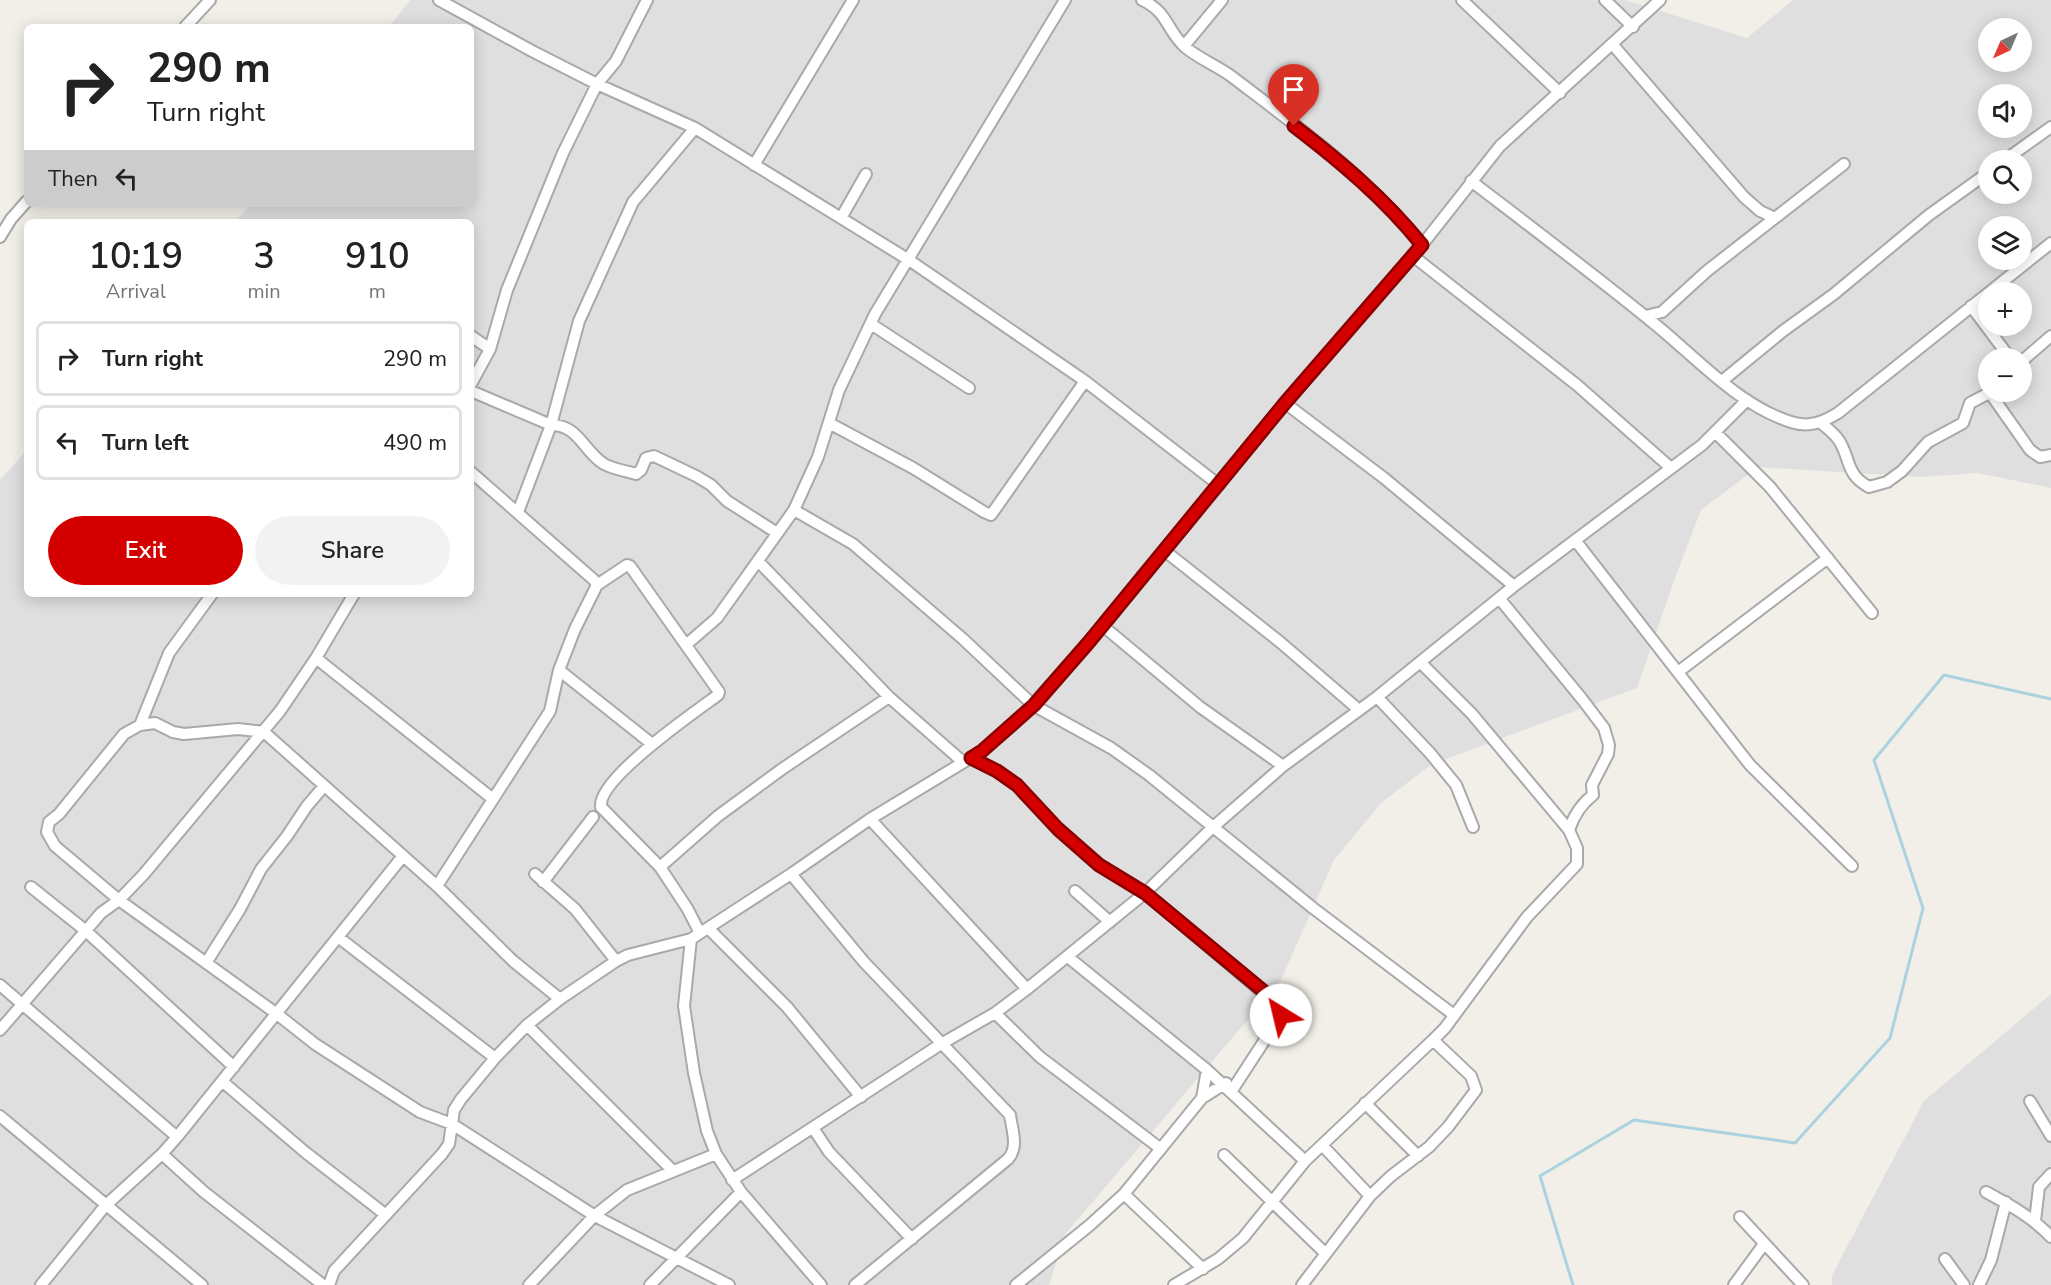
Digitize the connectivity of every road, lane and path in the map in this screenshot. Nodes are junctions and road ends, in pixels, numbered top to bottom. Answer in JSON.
{"nodes":[{"id":1,"x":210,"y":0,"type":"edge"},
{"id":2,"x":438,"y":0,"type":"edge"},
{"id":3,"x":647,"y":0,"type":"edge"},
{"id":4,"x":853,"y":0,"type":"edge"},
{"id":5,"x":1065,"y":0,"type":"edge"},
{"id":6,"x":1142,"y":0,"type":"edge"},
{"id":7,"x":1222,"y":0,"type":"edge"},
{"id":8,"x":1462,"y":0,"type":"edge"},
{"id":9,"x":1605,"y":0,"type":"edge"},
{"id":10,"x":1660,"y":0,"type":"edge"},
{"id":11,"x":188,"y":24,"type":"edge"},
{"id":12,"x":1633,"y":27,"type":"junction"},
{"id":13,"x":1613,"y":45,"type":"junction"},
{"id":14,"x":1184,"y":46,"type":"junction"},
{"id":15,"x":597,"y":84,"type":"junction"},
{"id":16,"x":1560,"y":93,"type":"junction"},
{"id":17,"x":2051,"y":127,"type":"edge"},
{"id":18,"x":695,"y":128,"type":"junction"},
{"id":19,"x":2019,"y":150,"type":"edge"},
{"id":20,"x":1844,"y":164,"type":"dead end"},
{"id":21,"x":754,"y":165,"type":"junction"},
{"id":22,"x":866,"y":174,"type":"dead end"},
{"id":23,"x":1978,"y":180,"type":"edge"},
{"id":24,"x":1471,"y":181,"type":"junction"},
{"id":25,"x":24,"y":204,"type":"edge"},
{"id":26,"x":841,"y":218,"type":"junction"},
{"id":27,"x":1775,"y":218,"type":"junction"},
{"id":28,"x":0,"y":237,"type":"edge"},
{"id":29,"x":2051,"y":243,"type":"edge"},
{"id":30,"x":1422,"y":245,"type":"junction"},
{"id":31,"x":1413,"y":256,"type":"junction"},
{"id":32,"x":909,"y":260,"type":"junction"},
{"id":33,"x":1971,"y":306,"type":"junction"},
{"id":34,"x":1662,"y":312,"type":"junction"},
{"id":35,"x":1646,"y":316,"type":"junction"},
{"id":36,"x":871,"y":324,"type":"junction"},
{"id":37,"x":1657,"y":325,"type":"junction"},
{"id":38,"x":2051,"y":336,"type":"edge"},
{"id":39,"x":474,"y":338,"type":"edge"},
{"id":40,"x":2002,"y":348,"type":"edge"},
{"id":41,"x":490,"y":349,"type":"junction"},
{"id":42,"x":2032,"y":352,"type":"edge"},
{"id":43,"x":474,"y":378,"type":"edge"},
{"id":44,"x":1085,"y":381,"type":"junction"},
{"id":45,"x":1722,"y":381,"type":"junction"},
{"id":46,"x":969,"y":388,"type":"dead end"},
{"id":47,"x":474,"y":392,"type":"edge"},
{"id":48,"x":1978,"y":399,"type":"edge"},
{"id":49,"x":1748,"y":400,"type":"junction"},
{"id":50,"x":1997,"y":402,"type":"edge"},
{"id":51,"x":1285,"y":403,"type":"junction"},
{"id":52,"x":829,"y":423,"type":"junction"},
{"id":53,"x":1821,"y":423,"type":"junction"},
{"id":54,"x":551,"y":425,"type":"junction"},
{"id":55,"x":1715,"y":432,"type":"junction"},
{"id":56,"x":2051,"y":455,"type":"edge"},
{"id":57,"x":1671,"y":468,"type":"junction"},
{"id":58,"x":474,"y":475,"type":"edge"},
{"id":59,"x":1219,"y":485,"type":"junction"},
{"id":60,"x":794,"y":510,"type":"junction"},
{"id":61,"x":518,"y":512,"type":"junction"},
{"id":62,"x":777,"y":533,"type":"junction"},
{"id":63,"x":1575,"y":540,"type":"junction"},
{"id":64,"x":1165,"y":551,"type":"junction"},
{"id":65,"x":1828,"y":558,"type":"junction"},
{"id":66,"x":758,"y":561,"type":"junction"},
{"id":67,"x":597,"y":585,"type":"junction"},
{"id":68,"x":1514,"y":586,"type":"junction"},
{"id":69,"x":210,"y":597,"type":"edge"},
{"id":70,"x":352,"y":597,"type":"edge"},
{"id":71,"x":1499,"y":598,"type":"junction"},
{"id":72,"x":1872,"y":613,"type":"dead end"},
{"id":73,"x":1103,"y":626,"type":"junction"},
{"id":74,"x":687,"y":644,"type":"junction"},
{"id":75,"x":316,"y":658,"type":"junction"},
{"id":76,"x":1420,"y":662,"type":"junction"},
{"id":77,"x":559,"y":670,"type":"junction"},
{"id":78,"x":1678,"y":672,"type":"junction"},
{"id":79,"x":889,"y":697,"type":"junction"},
{"id":80,"x":1377,"y":697,"type":"junction"},
{"id":81,"x":1034,"y":705,"type":"junction"},
{"id":82,"x":1359,"y":710,"type":"junction"},
{"id":83,"x":140,"y":725,"type":"junction"},
{"id":84,"x":264,"y":732,"type":"junction"},
{"id":85,"x":652,"y":744,"type":"junction"},
{"id":86,"x":967,"y":760,"type":"junction"},
{"id":87,"x":1283,"y":766,"type":"junction"},
{"id":88,"x":324,"y":786,"type":"junction"},
{"id":89,"x":493,"y":799,"type":"junction"},
{"id":90,"x":593,"y":817,"type":"dead end"},
{"id":91,"x":870,"y":819,"type":"junction"},
{"id":92,"x":1473,"y":827,"type":"dead end"},
{"id":93,"x":1212,"y":828,"type":"junction"},
{"id":94,"x":1569,"y":830,"type":"junction"},
{"id":95,"x":403,"y":856,"type":"junction"},
{"id":96,"x":1852,"y":866,"type":"dead end"},
{"id":97,"x":660,"y":867,"type":"junction"},
{"id":98,"x":535,"y":874,"type":"dead end"},
{"id":99,"x":791,"y":874,"type":"junction"},
{"id":100,"x":543,"y":882,"type":"junction"},
{"id":101,"x":437,"y":886,"type":"junction"},
{"id":102,"x":31,"y":887,"type":"dead end"},
{"id":103,"x":1075,"y":891,"type":"dead end"},
{"id":104,"x":1145,"y":893,"type":"junction"},
{"id":105,"x":119,"y":900,"type":"junction"},
{"id":106,"x":1110,"y":922,"type":"junction"},
{"id":107,"x":86,"y":931,"type":"junction"},
{"id":108,"x":700,"y":933,"type":"junction"},
{"id":109,"x":338,"y":937,"type":"junction"},
{"id":110,"x":1068,"y":957,"type":"junction"},
{"id":111,"x":616,"y":961,"type":"junction"},
{"id":112,"x":206,"y":963,"type":"junction"},
{"id":113,"x":0,"y":985,"type":"edge"},
{"id":114,"x":1027,"y":989,"type":"junction"},
{"id":115,"x":560,"y":999,"type":"junction"},
{"id":116,"x":22,"y":1004,"type":"junction"},
{"id":117,"x":995,"y":1013,"type":"junction"},
{"id":118,"x":277,"y":1014,"type":"junction"},
{"id":119,"x":1454,"y":1015,"type":"junction"},
{"id":120,"x":527,"y":1025,"type":"junction"},
{"id":121,"x":0,"y":1030,"type":"edge"},
{"id":122,"x":1433,"y":1040,"type":"junction"},
{"id":123,"x":941,"y":1044,"type":"junction"},
{"id":124,"x":495,"y":1058,"type":"junction"},
{"id":125,"x":234,"y":1067,"type":"junction"},
{"id":126,"x":1207,"y":1070,"type":"junction"},
{"id":127,"x":1239,"y":1078,"type":"junction"},
{"id":128,"x":223,"y":1082,"type":"junction"},
{"id":129,"x":1221,"y":1084,"type":"junction"},
{"id":130,"x":1231,"y":1092,"type":"junction"},
{"id":131,"x":861,"y":1097,"type":"junction"},
{"id":132,"x":1202,"y":1098,"type":"junction"},
{"id":133,"x":2030,"y":1101,"type":"dead end"},
{"id":134,"x":1365,"y":1103,"type":"junction"},
{"id":135,"x":0,"y":1116,"type":"edge"},
{"id":136,"x":452,"y":1124,"type":"junction"},
{"id":137,"x":813,"y":1128,"type":"junction"},
{"id":138,"x":2051,"y":1136,"type":"edge"},
{"id":139,"x":177,"y":1137,"type":"junction"},
{"id":140,"x":1322,"y":1145,"type":"junction"},
{"id":141,"x":1161,"y":1149,"type":"junction"},
{"id":142,"x":162,"y":1154,"type":"junction"},
{"id":143,"x":716,"y":1154,"type":"junction"},
{"id":144,"x":1224,"y":1155,"type":"dead end"},
{"id":145,"x":1418,"y":1155,"type":"junction"},
{"id":146,"x":1305,"y":1161,"type":"junction"},
{"id":147,"x":673,"y":1171,"type":"junction"},
{"id":148,"x":2051,"y":1174,"type":"edge"},
{"id":149,"x":732,"y":1180,"type":"junction"},
{"id":150,"x":741,"y":1192,"type":"junction"},
{"id":151,"x":1986,"y":1192,"type":"dead end"},
{"id":152,"x":1124,"y":1194,"type":"junction"},
{"id":153,"x":1370,"y":1196,"type":"junction"},
{"id":154,"x":2006,"y":1202,"type":"junction"},
{"id":155,"x":1272,"y":1203,"type":"junction"},
{"id":156,"x":105,"y":1206,"type":"junction"},
{"id":157,"x":386,"y":1215,"type":"junction"},
{"id":158,"x":595,"y":1216,"type":"junction"},
{"id":159,"x":1740,"y":1217,"type":"dead end"},
{"id":160,"x":2035,"y":1221,"type":"junction"},
{"id":161,"x":2051,"y":1236,"type":"edge"},
{"id":162,"x":912,"y":1239,"type":"junction"},
{"id":163,"x":1764,"y":1244,"type":"junction"},
{"id":164,"x":1325,"y":1253,"type":"junction"},
{"id":165,"x":677,"y":1257,"type":"junction"},
{"id":166,"x":1945,"y":1259,"type":"dead end"},
{"id":167,"x":1203,"y":1269,"type":"junction"},
{"id":168,"x":41,"y":1285,"type":"edge"},
{"id":169,"x":202,"y":1285,"type":"edge"},
{"id":170,"x":324,"y":1285,"type":"edge"},
{"id":171,"x":328,"y":1285,"type":"edge"},
{"id":172,"x":529,"y":1285,"type":"edge"},
{"id":173,"x":650,"y":1285,"type":"edge"},
{"id":174,"x":729,"y":1285,"type":"edge"},
{"id":175,"x":821,"y":1285,"type":"edge"},
{"id":176,"x":855,"y":1285,"type":"edge"},
{"id":177,"x":1016,"y":1285,"type":"edge"},
{"id":178,"x":1174,"y":1285,"type":"edge"},
{"id":179,"x":1302,"y":1285,"type":"edge"},
{"id":180,"x":1734,"y":1285,"type":"edge"},
{"id":181,"x":1803,"y":1285,"type":"edge"},
{"id":182,"x":1964,"y":1285,"type":"edge"},
{"id":183,"x":1979,"y":1285,"type":"edge"}],
"edges":[{"from":1,"to":11,"type":"street"},
{"from":2,"to":15,"type":"street"},
{"from":3,"to":15,"type":"street"},
{"from":4,"to":21,"type":"street"},
{"from":5,"to":32,"type":"street"},
{"from":6,"to":14,"type":"street"},
{"from":7,"to":14,"type":"street"},
{"from":8,"to":16,"type":"street"},
{"from":9,"to":12,"type":"street"},
{"from":10,"to":12,"type":"street"},
{"from":12,"to":13,"type":"street"},
{"from":13,"to":16,"type":"street"},
{"from":13,"to":27,"type":"street"},
{"from":14,"to":30,"type":"street"},
{"from":15,"to":18,"type":"street"},
{"from":15,"to":41,"type":"street"},
{"from":16,"to":24,"type":"street"},
{"from":17,"to":19,"type":"street"},
{"from":18,"to":21,"type":"street"},
{"from":18,"to":54,"type":"street"},
{"from":20,"to":27,"type":"street"},
{"from":21,"to":26,"type":"street"},
{"from":22,"to":26,"type":"street"},
{"from":23,"to":45,"type":"street"},
{"from":24,"to":30,"type":"street"},
{"from":24,"to":35,"type":"street"},
{"from":25,"to":28,"type":"street"},
{"from":26,"to":32,"type":"street"},
{"from":27,"to":34,"type":"street"},
{"from":29,"to":33,"type":"street"},
{"from":30,"to":31,"type":"street"},
{"from":31,"to":51,"type":"street"},
{"from":31,"to":57,"type":"street"},
{"from":32,"to":36,"type":"street"},
{"from":32,"to":44,"type":"street"},
{"from":33,"to":40,"type":"street"},
{"from":33,"to":53,"type":"street"},
{"from":34,"to":35,"type":"street"},
{"from":34,"to":37,"type":"street"},
{"from":35,"to":37,"type":"street"},
{"from":36,"to":46,"type":"street"},
{"from":36,"to":52,"type":"street"},
{"from":37,"to":45,"type":"street"},
{"from":38,"to":42,"type":"street"},
{"from":39,"to":41,"type":"street"},
{"from":41,"to":43,"type":"street"},
{"from":44,"to":52,"type":"street"},
{"from":44,"to":59,"type":"street"},
{"from":45,"to":49,"type":"street"},
{"from":47,"to":54,"type":"street"},
{"from":48,"to":53,"type":"street"},
{"from":49,"to":53,"type":"street"},
{"from":49,"to":55,"type":"street"},
{"from":50,"to":56,"type":"street"},
{"from":51,"to":59,"type":"street"},
{"from":51,"to":68,"type":"street"},
{"from":52,"to":60,"type":"street"},
{"from":54,"to":61,"type":"street"},
{"from":54,"to":62,"type":"street"},
{"from":55,"to":57,"type":"street"},
{"from":55,"to":65,"type":"street"},
{"from":57,"to":63,"type":"street"},
{"from":58,"to":61,"type":"street"},
{"from":59,"to":64,"type":"street"},
{"from":60,"to":62,"type":"street"},
{"from":60,"to":81,"type":"street"},
{"from":61,"to":67,"type":"street"},
{"from":62,"to":66,"type":"street"},
{"from":63,"to":68,"type":"street"},
{"from":63,"to":78,"type":"street"},
{"from":64,"to":73,"type":"street"},
{"from":64,"to":82,"type":"street"},
{"from":65,"to":72,"type":"street"},
{"from":65,"to":78,"type":"street"},
{"from":66,"to":74,"type":"street"},
{"from":66,"to":79,"type":"street"},
{"from":67,"to":74,"type":"street"},
{"from":67,"to":77,"type":"street"},
{"from":68,"to":71,"type":"street"},
{"from":69,"to":83,"type":"street"},
{"from":70,"to":75,"type":"street"},
{"from":71,"to":76,"type":"street"},
{"from":71,"to":94,"type":"street"},
{"from":73,"to":81,"type":"street"},
{"from":73,"to":87,"type":"street"},
{"from":74,"to":85,"type":"street"},
{"from":75,"to":84,"type":"street"},
{"from":75,"to":89,"type":"street"},
{"from":76,"to":80,"type":"street"},
{"from":76,"to":94,"type":"street"},
{"from":77,"to":85,"type":"street"},
{"from":77,"to":89,"type":"street"},
{"from":78,"to":96,"type":"street"},
{"from":79,"to":86,"type":"street"},
{"from":79,"to":97,"type":"street"},
{"from":80,"to":82,"type":"street"},
{"from":80,"to":92,"type":"street"},
{"from":81,"to":86,"type":"street"},
{"from":81,"to":93,"type":"street"},
{"from":82,"to":87,"type":"street"},
{"from":83,"to":84,"type":"street"},
{"from":83,"to":105,"type":"street"},
{"from":84,"to":88,"type":"street"},
{"from":84,"to":105,"type":"street"},
{"from":85,"to":97,"type":"street"},
{"from":86,"to":91,"type":"street"},
{"from":86,"to":104,"type":"street"},
{"from":87,"to":93,"type":"street"},
{"from":88,"to":95,"type":"street"},
{"from":88,"to":112,"type":"street"},
{"from":89,"to":101,"type":"street"},
{"from":90,"to":100,"type":"street"},
{"from":91,"to":99,"type":"street"},
{"from":91,"to":114,"type":"street"},
{"from":93,"to":104,"type":"street"},
{"from":93,"to":119,"type":"street"},
{"from":94,"to":119,"type":"street"},
{"from":95,"to":101,"type":"street"},
{"from":95,"to":109,"type":"street"},
{"from":97,"to":108,"type":"street"},
{"from":98,"to":100,"type":"street"},
{"from":99,"to":108,"type":"street"},
{"from":99,"to":123,"type":"street"},
{"from":100,"to":111,"type":"street"},
{"from":101,"to":115,"type":"street"},
{"from":102,"to":107,"type":"street"},
{"from":103,"to":106,"type":"street"},
{"from":104,"to":106,"type":"street"},
{"from":104,"to":127,"type":"street"},
{"from":105,"to":107,"type":"street"},
{"from":105,"to":112,"type":"street"},
{"from":106,"to":110,"type":"street"},
{"from":107,"to":116,"type":"street"},
{"from":107,"to":125,"type":"street"},
{"from":108,"to":111,"type":"street"},
{"from":108,"to":131,"type":"street"},
{"from":108,"to":143,"type":"street"},
{"from":109,"to":118,"type":"street"},
{"from":109,"to":124,"type":"street"},
{"from":110,"to":114,"type":"street"},
{"from":110,"to":126,"type":"street"},
{"from":111,"to":115,"type":"street"},
{"from":112,"to":118,"type":"street"},
{"from":113,"to":116,"type":"street"},
{"from":114,"to":117,"type":"street"},
{"from":115,"to":120,"type":"street"},
{"from":116,"to":121,"type":"street"},
{"from":116,"to":139,"type":"street"},
{"from":117,"to":123,"type":"street"},
{"from":117,"to":141,"type":"street"},
{"from":118,"to":125,"type":"street"},
{"from":118,"to":136,"type":"street"},
{"from":119,"to":122,"type":"street"},
{"from":120,"to":124,"type":"street"},
{"from":120,"to":147,"type":"street"},
{"from":122,"to":134,"type":"street"},
{"from":122,"to":145,"type":"street"},
{"from":123,"to":131,"type":"street"},
{"from":123,"to":162,"type":"street"},
{"from":124,"to":136,"type":"street"},
{"from":125,"to":128,"type":"street"},
{"from":126,"to":129,"type":"street"},
{"from":126,"to":132,"type":"street"},
{"from":127,"to":129,"type":"street"},
{"from":127,"to":130,"type":"street"},
{"from":128,"to":139,"type":"street"},
{"from":128,"to":157,"type":"street"},
{"from":129,"to":130,"type":"street"},
{"from":129,"to":132,"type":"street"},
{"from":130,"to":146,"type":"street"},
{"from":131,"to":137,"type":"street"},
{"from":132,"to":141,"type":"street"},
{"from":133,"to":138,"type":"street"},
{"from":134,"to":140,"type":"street"},
{"from":134,"to":145,"type":"street"},
{"from":135,"to":156,"type":"street"},
{"from":136,"to":157,"type":"street"},
{"from":136,"to":158,"type":"street"},
{"from":137,"to":149,"type":"street"},
{"from":137,"to":162,"type":"street"},
{"from":139,"to":142,"type":"street"},
{"from":140,"to":146,"type":"street"},
{"from":140,"to":153,"type":"street"},
{"from":141,"to":152,"type":"street"},
{"from":142,"to":156,"type":"street"},
{"from":142,"to":170,"type":"street"},
{"from":143,"to":147,"type":"street"},
{"from":143,"to":149,"type":"street"},
{"from":144,"to":155,"type":"street"},
{"from":145,"to":153,"type":"street"},
{"from":146,"to":155,"type":"street"},
{"from":147,"to":158,"type":"street"},
{"from":148,"to":160,"type":"street"},
{"from":149,"to":150,"type":"street"},
{"from":150,"to":165,"type":"street"},
{"from":150,"to":175,"type":"street"},
{"from":151,"to":154,"type":"street"},
{"from":152,"to":167,"type":"street"},
{"from":152,"to":177,"type":"street"},
{"from":153,"to":164,"type":"street"},
{"from":154,"to":160,"type":"street"},
{"from":154,"to":183,"type":"street"},
{"from":155,"to":164,"type":"street"},
{"from":155,"to":167,"type":"street"},
{"from":156,"to":168,"type":"street"},
{"from":156,"to":169,"type":"street"},
{"from":157,"to":171,"type":"street"},
{"from":158,"to":165,"type":"street"},
{"from":158,"to":172,"type":"street"},
{"from":159,"to":163,"type":"street"},
{"from":160,"to":161,"type":"street"},
{"from":162,"to":176,"type":"street"},
{"from":163,"to":180,"type":"street"},
{"from":163,"to":181,"type":"street"},
{"from":164,"to":179,"type":"street"},
{"from":165,"to":173,"type":"street"},
{"from":165,"to":174,"type":"street"},
{"from":166,"to":182,"type":"street"},
{"from":167,"to":178,"type":"street"}]}
